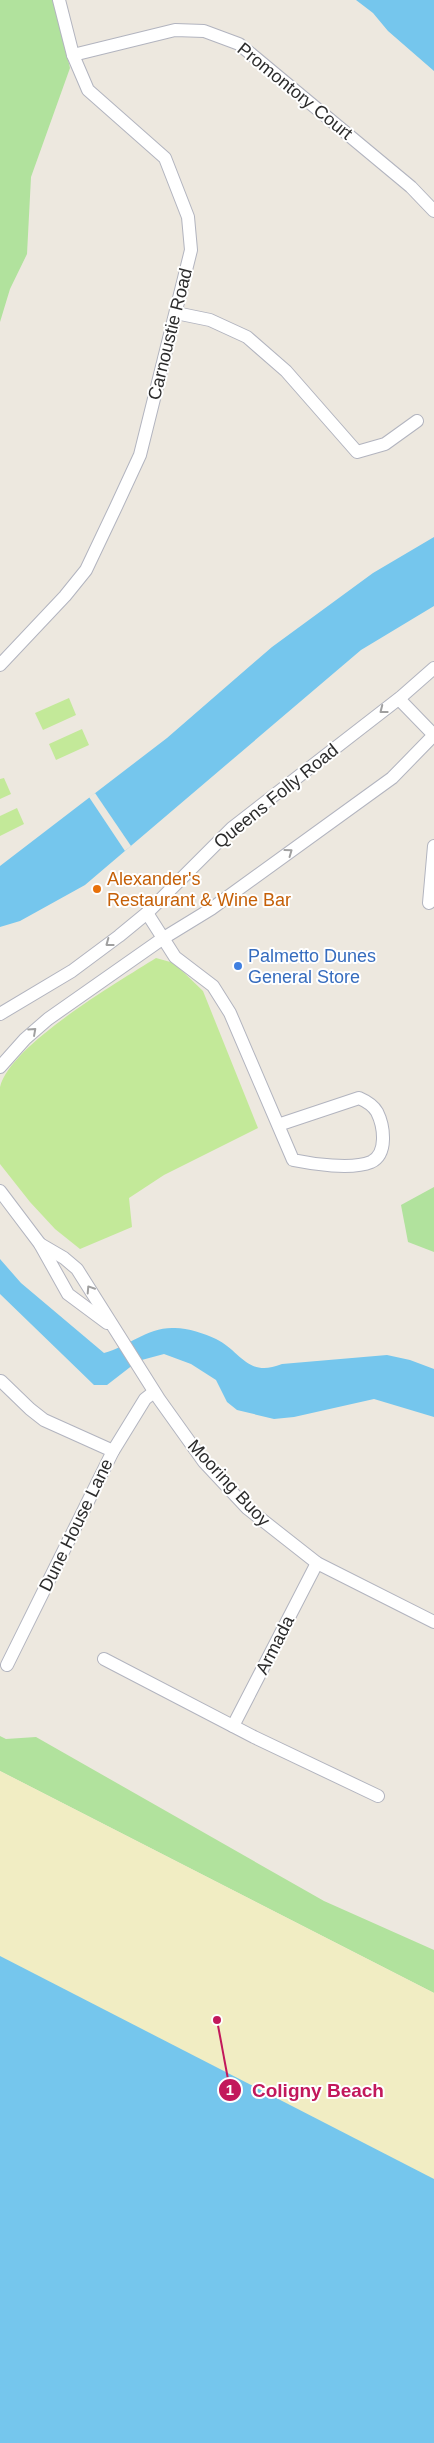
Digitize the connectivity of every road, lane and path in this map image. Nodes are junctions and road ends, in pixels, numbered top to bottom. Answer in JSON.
{"nodes":[{"id":1,"x":59,"y":0,"type":"edge"},
{"id":2,"x":73,"y":55,"type":"junction"},
{"id":3,"x":434,"y":211,"type":"edge"},
{"id":4,"x":176,"y":313,"type":"junction"},
{"id":5,"x":417,"y":421,"type":"dead end"},
{"id":6,"x":0,"y":665,"type":"edge"},
{"id":7,"x":434,"y":668,"type":"edge"},
{"id":8,"x":399,"y":699,"type":"junction"},
{"id":9,"x":434,"y":735,"type":"edge"},
{"id":10,"x":434,"y":846,"type":"edge"},
{"id":11,"x":429,"y":903,"type":"dead end"},
{"id":12,"x":147,"y":913,"type":"junction"},
{"id":13,"x":162,"y":938,"type":"junction"},
{"id":14,"x":0,"y":1014,"type":"edge"},
{"id":15,"x":0,"y":1067,"type":"edge"},
{"id":16,"x":278,"y":1125,"type":"junction"},
{"id":17,"x":0,"y":1191,"type":"edge"},
{"id":18,"x":40,"y":1244,"type":"junction"},
{"id":19,"x":114,"y":1331,"type":"junction"},
{"id":20,"x":1,"y":1381,"type":"edge"},
{"id":21,"x":154,"y":1392,"type":"junction"},
{"id":22,"x":114,"y":1451,"type":"junction"},
{"id":23,"x":317,"y":1563,"type":"junction"},
{"id":24,"x":434,"y":1622,"type":"edge"},
{"id":25,"x":104,"y":1659,"type":"dead end"},
{"id":26,"x":7,"y":1664,"type":"dead end"},
{"id":27,"x":233,"y":1726,"type":"junction"},
{"id":28,"x":378,"y":1796,"type":"dead end"}],
"edges":[{"from":1,"to":2,"type":"street","name":"Carnoustie Road"},
{"from":2,"to":3,"type":"street","name":"Promontory Court"},
{"from":2,"to":4,"type":"street","name":"Carnoustie Road"},
{"from":4,"to":5,"type":"street"},
{"from":4,"to":6,"type":"street","name":"Carnoustie Road"},
{"from":7,"to":8,"type":"street","name":"Queens Folly Road"},
{"from":8,"to":9,"type":"street"},
{"from":8,"to":12,"type":"street","name":"Queens Folly Road","one_way":true},
{"from":13,"to":9,"type":"street","one_way":true},
{"from":10,"to":11,"type":"street"},
{"from":12,"to":13,"type":"street"},
{"from":12,"to":14,"type":"street","name":"Queens Folly Road","one_way":true},
{"from":15,"to":13,"type":"street","one_way":true},
{"from":13,"to":16,"type":"street"},
{"from":16,"to":16,"type":"street"},
{"from":17,"to":18,"type":"street","name":"Mooring Buoy"},
{"from":18,"to":19,"type":"street","name":"Mooring Buoy"},
{"from":19,"to":18,"type":"street","name":"Mooring Buoy","one_way":true},
{"from":19,"to":21,"type":"street","name":"Mooring Buoy"},
{"from":20,"to":22,"type":"street"},
{"from":21,"to":22,"type":"street","name":"Dune House Lane"},
{"from":21,"to":23,"type":"street","name":"Mooring Buoy"},
{"from":22,"to":26,"type":"street","name":"Dune House Lane"},
{"from":23,"to":24,"type":"street","name":"Mooring Buoy"},
{"from":23,"to":27,"type":"street","name":"Armada"},
{"from":25,"to":27,"type":"street"},
{"from":27,"to":28,"type":"street"}]}
